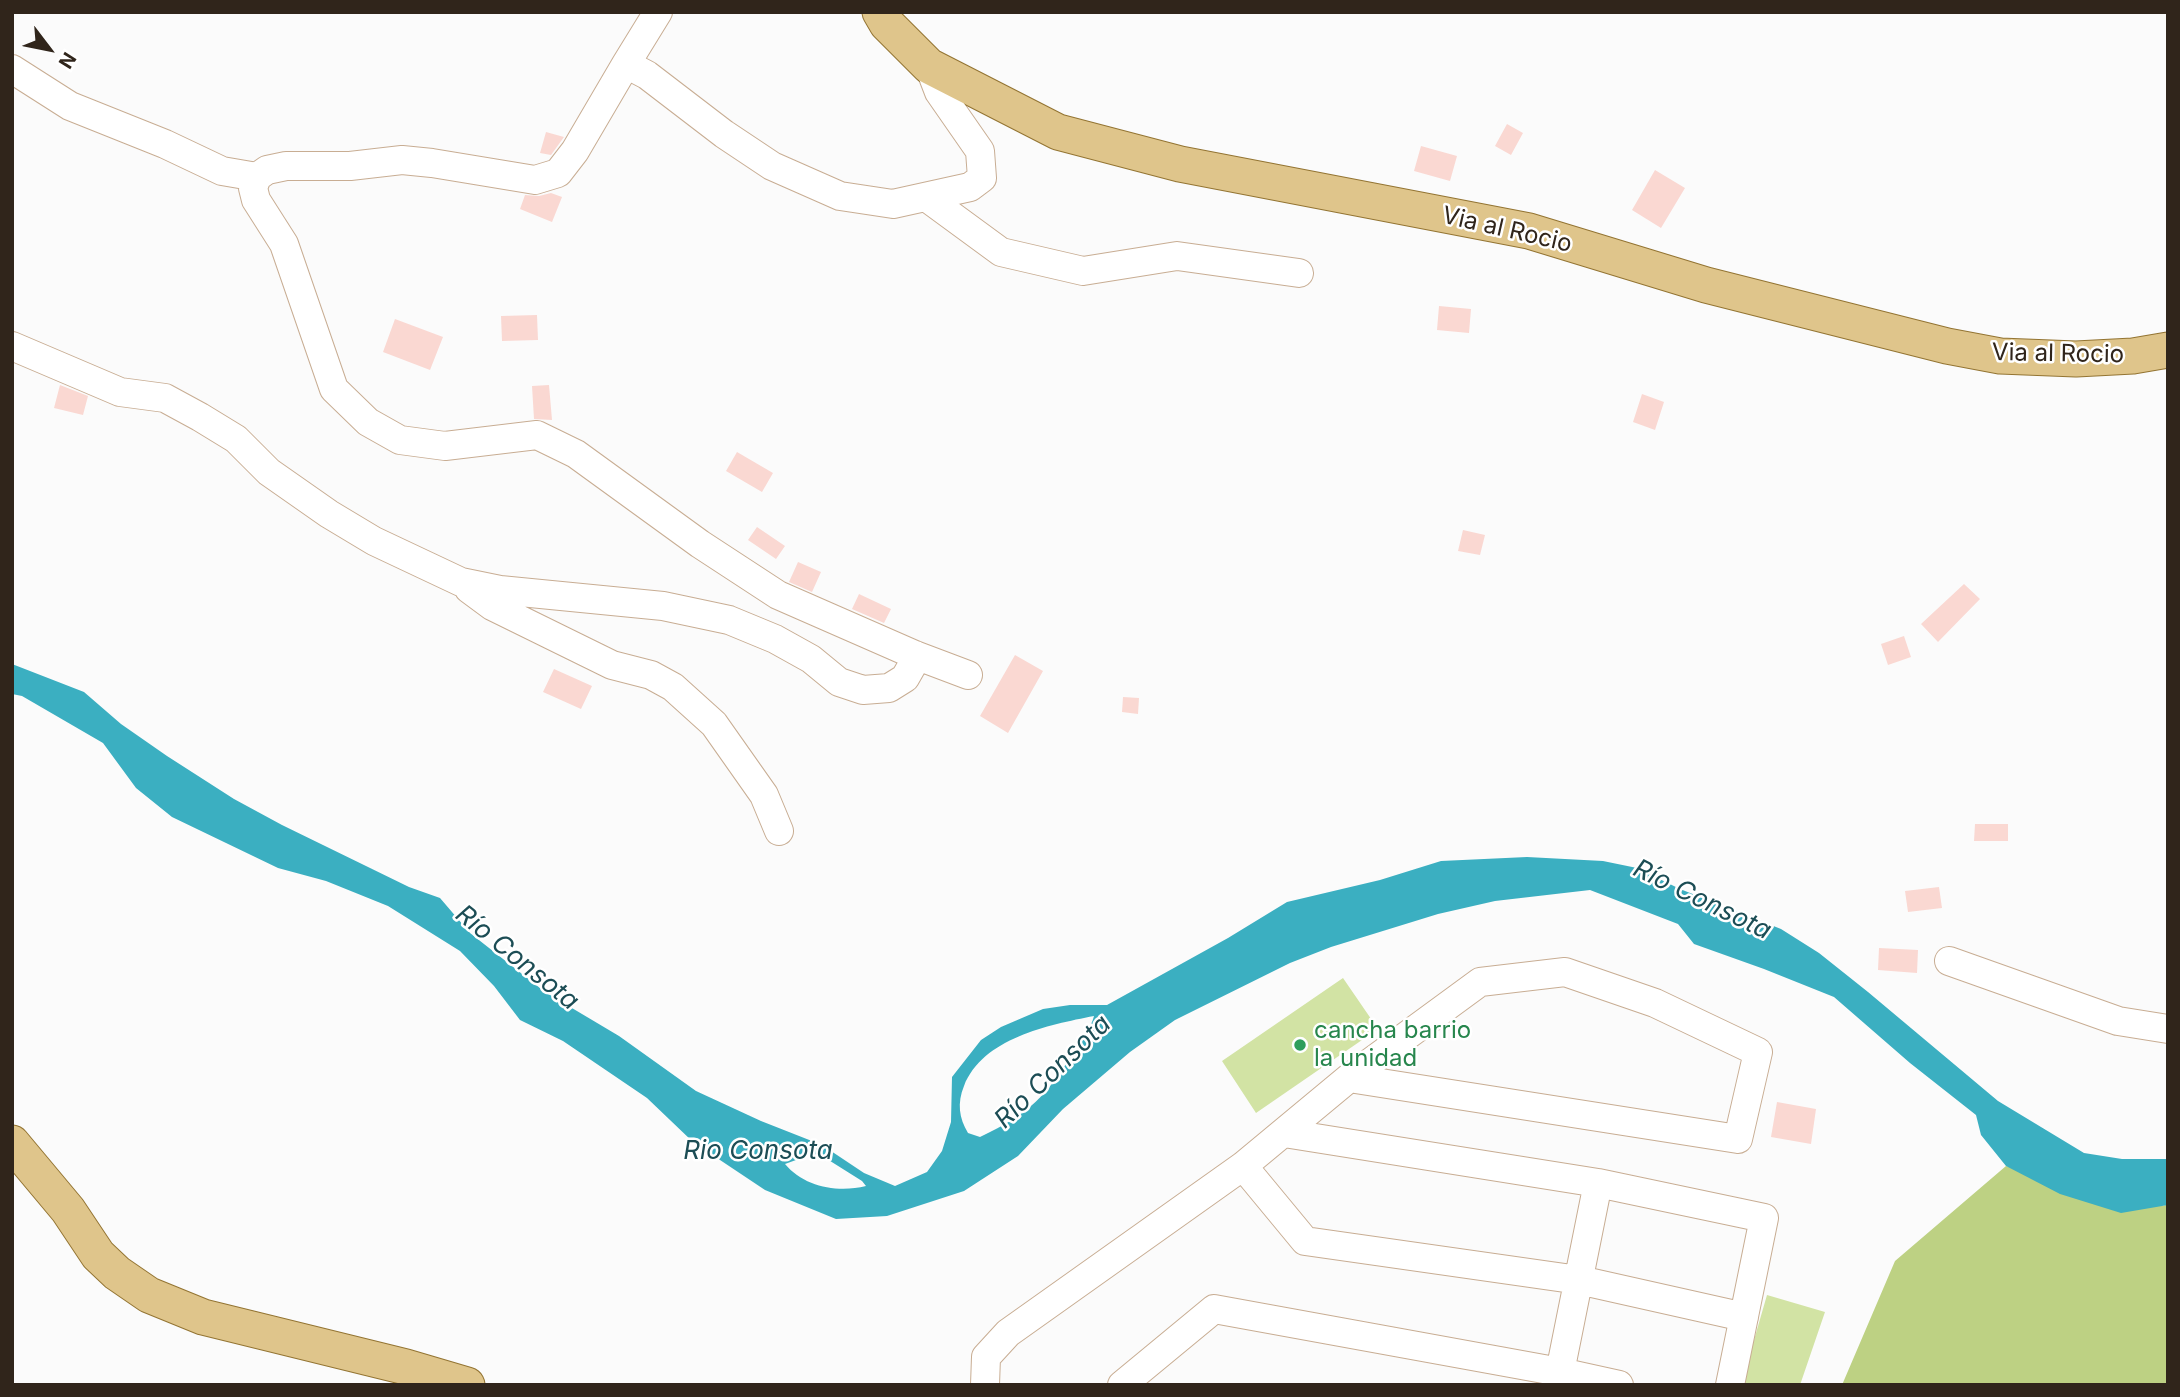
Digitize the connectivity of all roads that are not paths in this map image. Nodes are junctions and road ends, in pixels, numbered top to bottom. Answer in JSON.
{"nodes":[{"id":1,"x":657,"y":12,"type":"edge"},
{"id":2,"x":880,"y":12,"type":"edge"},
{"id":3,"x":626,"y":64,"type":"junction"},
{"id":4,"x":929,"y":66,"type":"junction"},
{"id":5,"x":12,"y":69,"type":"edge"},
{"id":6,"x":257,"y":177,"type":"junction"},
{"id":7,"x":926,"y":197,"type":"junction"},
{"id":8,"x":1300,"y":273,"type":"dead end"},
{"id":9,"x":12,"y":346,"type":"edge"},
{"id":10,"x":2168,"y":350,"type":"edge"},
{"id":11,"x":461,"y":583,"type":"junction"},
{"id":12,"x":915,"y":655,"type":"junction"},
{"id":13,"x":968,"y":675,"type":"dead end"},
{"id":14,"x":779,"y":831,"type":"dead end"},
{"id":15,"x":1949,"y":961,"type":"dead end"},
{"id":16,"x":2168,"y":1029,"type":"edge"},
{"id":17,"x":1349,"y":1078,"type":"junction"},
{"id":18,"x":1284,"y":1133,"type":"junction"},
{"id":19,"x":12,"y":1143,"type":"edge"},
{"id":20,"x":1243,"y":1166,"type":"junction"},
{"id":21,"x":1598,"y":1183,"type":"junction"},
{"id":22,"x":1578,"y":1280,"type":"junction"},
{"id":23,"x":1744,"y":1317,"type":"junction"},
{"id":24,"x":1560,"y":1371,"type":"junction"},
{"id":25,"x":467,"y":1385,"type":"edge"},
{"id":26,"x":985,"y":1385,"type":"edge"},
{"id":27,"x":1122,"y":1385,"type":"edge"},
{"id":28,"x":1619,"y":1385,"type":"edge"},
{"id":29,"x":1730,"y":1385,"type":"edge"}],
"edges":[{"from":1,"to":3,"type":"street"},
{"from":2,"to":4,"type":"main road","name":"Via al Rocio"},
{"from":3,"to":6,"type":"street"},
{"from":3,"to":7,"type":"street"},
{"from":4,"to":7,"type":"street"},
{"from":4,"to":10,"type":"main road","name":"Via al Rocio"},
{"from":5,"to":6,"type":"street"},
{"from":6,"to":12,"type":"street"},
{"from":7,"to":8,"type":"street"},
{"from":9,"to":11,"type":"street"},
{"from":11,"to":12,"type":"street"},
{"from":11,"to":14,"type":"street"},
{"from":12,"to":13,"type":"street"},
{"from":15,"to":16,"type":"street"},
{"from":17,"to":17,"type":"street"},
{"from":17,"to":18,"type":"street"},
{"from":18,"to":20,"type":"street"},
{"from":18,"to":21,"type":"street"},
{"from":19,"to":25,"type":"main road"},
{"from":20,"to":22,"type":"street"},
{"from":20,"to":26,"type":"street"},
{"from":21,"to":22,"type":"street"},
{"from":21,"to":23,"type":"street"},
{"from":22,"to":23,"type":"street"},
{"from":22,"to":24,"type":"street"},
{"from":23,"to":29,"type":"street"},
{"from":24,"to":27,"type":"street"},
{"from":24,"to":28,"type":"street"}]}
